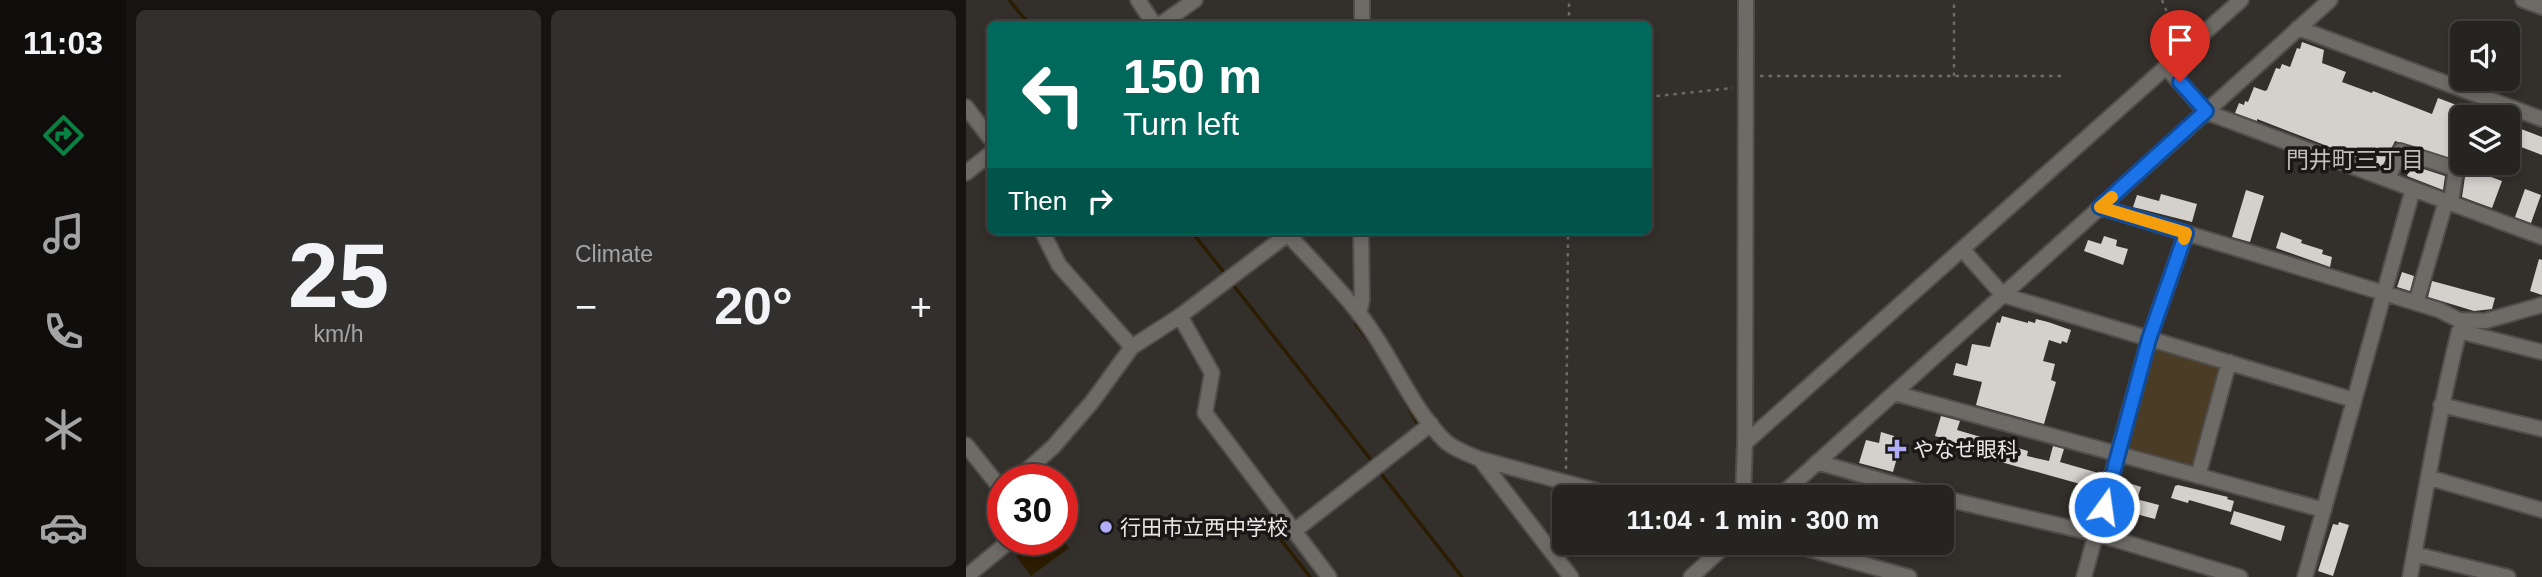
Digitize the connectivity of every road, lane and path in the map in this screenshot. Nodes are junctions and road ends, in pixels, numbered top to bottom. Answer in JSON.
{"nodes":[{"id":1,"x":1138,"y":0,"type":"edge"},
{"id":2,"x":1195,"y":0,"type":"edge"},
{"id":3,"x":1362,"y":0,"type":"edge"},
{"id":4,"x":1569,"y":0,"type":"edge"},
{"id":5,"x":1746,"y":0,"type":"edge"},
{"id":6,"x":1954,"y":0,"type":"edge"},
{"id":7,"x":2162,"y":0,"type":"edge"},
{"id":8,"x":2241,"y":0,"type":"edge"},
{"id":9,"x":2330,"y":0,"type":"edge"},
{"id":10,"x":2523,"y":0,"type":"edge"},
{"id":11,"x":2542,"y":7,"type":"edge"},
{"id":12,"x":1152,"y":21,"type":"edge"},
{"id":13,"x":1165,"y":21,"type":"edge"},
{"id":14,"x":1362,"y":21,"type":"edge"},
{"id":15,"x":1569,"y":21,"type":"edge"},
{"id":16,"x":2298,"y":28,"type":"junction"},
{"id":17,"x":2190,"y":44,"type":"junction"},
{"id":18,"x":2166,"y":67,"type":"junction"},
{"id":19,"x":1954,"y":76,"type":"junction"},
{"id":20,"x":2062,"y":76,"type":"dead end"},
{"id":21,"x":1746,"y":81,"type":"junction"},
{"id":22,"x":1652,"y":96,"type":"edge"},
{"id":23,"x":966,"y":107,"type":"edge"},
{"id":24,"x":2206,"y":111,"type":"junction"},
{"id":25,"x":2542,"y":119,"type":"edge"},
{"id":26,"x":987,"y":134,"type":"edge"},
{"id":27,"x":987,"y":157,"type":"edge"},
{"id":28,"x":966,"y":173,"type":"edge"},
{"id":29,"x":2388,"y":179,"type":"junction"},
{"id":30,"x":2413,"y":189,"type":"junction"},
{"id":31,"x":2448,"y":201,"type":"junction"},
{"id":32,"x":2100,"y":207,"type":"junction"},
{"id":33,"x":2186,"y":233,"type":"junction"},
{"id":34,"x":1044,"y":235,"type":"edge"},
{"id":35,"x":1283,"y":235,"type":"edge"},
{"id":36,"x":1290,"y":235,"type":"edge"},
{"id":37,"x":1362,"y":235,"type":"edge"},
{"id":38,"x":1568,"y":235,"type":"edge"},
{"id":39,"x":2542,"y":235,"type":"edge"},
{"id":40,"x":1962,"y":249,"type":"junction"},
{"id":41,"x":2384,"y":293,"type":"junction"},
{"id":42,"x":2003,"y":295,"type":"junction"},
{"id":43,"x":2416,"y":303,"type":"junction"},
{"id":44,"x":2542,"y":305,"type":"edge"},
{"id":45,"x":1359,"y":314,"type":"junction"},
{"id":46,"x":1180,"y":316,"type":"junction"},
{"id":47,"x":2459,"y":326,"type":"junction"},
{"id":48,"x":2149,"y":339,"type":"junction"},
{"id":49,"x":1132,"y":347,"type":"junction"},
{"id":50,"x":2542,"y":352,"type":"edge"},
{"id":51,"x":2230,"y":362,"type":"junction"},
{"id":52,"x":1894,"y":393,"type":"junction"},
{"id":53,"x":2354,"y":400,"type":"junction"},
{"id":54,"x":2441,"y":405,"type":"junction"},
{"id":55,"x":1431,"y":424,"type":"junction"},
{"id":56,"x":2542,"y":429,"type":"edge"},
{"id":57,"x":1745,"y":443,"type":"junction"},
{"id":58,"x":966,"y":445,"type":"edge"},
{"id":59,"x":2117,"y":454,"type":"junction"},
{"id":60,"x":1480,"y":458,"type":"junction"},
{"id":61,"x":1818,"y":463,"type":"junction"},
{"id":62,"x":1034,"y":464,"type":"edge"},
{"id":63,"x":987,"y":471,"type":"edge"},
{"id":64,"x":2198,"y":476,"type":"junction"},
{"id":65,"x":2430,"y":478,"type":"junction"},
{"id":66,"x":1566,"y":482,"type":"junction"},
{"id":67,"x":1577,"y":485,"type":"edge"},
{"id":68,"x":1743,"y":485,"type":"edge"},
{"id":69,"x":1793,"y":485,"type":"edge"},
{"id":70,"x":1898,"y":485,"type":"edge"},
{"id":71,"x":1954,"y":500,"type":"edge"},
{"id":72,"x":2324,"y":510,"type":"junction"},
{"id":73,"x":2542,"y":510,"type":"edge"},
{"id":74,"x":1293,"y":532,"type":"junction"},
{"id":75,"x":2097,"y":534,"type":"junction"},
{"id":76,"x":2414,"y":554,"type":"junction"},
{"id":77,"x":993,"y":555,"type":"edge"},
{"id":78,"x":1715,"y":555,"type":"edge"},
{"id":79,"x":1830,"y":555,"type":"edge"},
{"id":80,"x":966,"y":577,"type":"edge"},
{"id":81,"x":1329,"y":577,"type":"edge"},
{"id":82,"x":1571,"y":577,"type":"edge"},
{"id":83,"x":1691,"y":577,"type":"edge"},
{"id":84,"x":1909,"y":577,"type":"edge"},
{"id":85,"x":2084,"y":577,"type":"edge"},
{"id":86,"x":2240,"y":577,"type":"edge"},
{"id":87,"x":2305,"y":577,"type":"edge"},
{"id":88,"x":2410,"y":577,"type":"edge"},
{"id":89,"x":2508,"y":577,"type":"edge"}],
"edges":[{"from":1,"to":12,"type":"street"},
{"from":2,"to":13,"type":"street"},
{"from":3,"to":14,"type":"street"},
{"from":4,"to":15,"type":"path"},
{"from":5,"to":21,"type":"street"},
{"from":6,"to":19,"type":"path"},
{"from":7,"to":17,"type":"path"},
{"from":8,"to":17,"type":"street"},
{"from":9,"to":16,"type":"street"},
{"from":10,"to":11,"type":"street"},
{"from":16,"to":24,"type":"street"},
{"from":16,"to":25,"type":"street"},
{"from":17,"to":18,"type":"street"},
{"from":18,"to":24,"type":"street"},
{"from":18,"to":40,"type":"street"},
{"from":19,"to":20,"type":"path"},
{"from":19,"to":21,"type":"path"},
{"from":21,"to":22,"type":"path"},
{"from":21,"to":57,"type":"street"},
{"from":23,"to":26,"type":"street"},
{"from":24,"to":29,"type":"street"},
{"from":24,"to":32,"type":"street"},
{"from":27,"to":28,"type":"street"},
{"from":29,"to":30,"type":"street"},
{"from":29,"to":31,"type":"street"},
{"from":30,"to":31,"type":"street"},
{"from":30,"to":41,"type":"street"},
{"from":31,"to":39,"type":"street"},
{"from":31,"to":43,"type":"street"},
{"from":32,"to":33,"type":"street"},
{"from":32,"to":42,"type":"street"},
{"from":33,"to":41,"type":"street"},
{"from":33,"to":48,"type":"street"},
{"from":34,"to":49,"type":"street"},
{"from":35,"to":46,"type":"street"},
{"from":36,"to":45,"type":"street"},
{"from":37,"to":45,"type":"street"},
{"from":38,"to":66,"type":"path"},
{"from":40,"to":42,"type":"street"},
{"from":40,"to":57,"type":"street"},
{"from":41,"to":43,"type":"street"},
{"from":41,"to":53,"type":"street"},
{"from":42,"to":48,"type":"street"},
{"from":42,"to":52,"type":"street"},
{"from":43,"to":47,"type":"street"},
{"from":44,"to":47,"type":"street"},
{"from":45,"to":55,"type":"street"},
{"from":46,"to":49,"type":"street"},
{"from":46,"to":74,"type":"street"},
{"from":47,"to":50,"type":"street"},
{"from":47,"to":54,"type":"street"},
{"from":48,"to":51,"type":"street"},
{"from":48,"to":59,"type":"street"},
{"from":49,"to":62,"type":"street"},
{"from":51,"to":53,"type":"street"},
{"from":51,"to":64,"type":"street"},
{"from":52,"to":59,"type":"street"},
{"from":52,"to":61,"type":"street"},
{"from":53,"to":72,"type":"street"},
{"from":54,"to":56,"type":"street"},
{"from":54,"to":65,"type":"street"},
{"from":55,"to":60,"type":"street"},
{"from":55,"to":74,"type":"street"},
{"from":57,"to":68,"type":"street"},
{"from":58,"to":63,"type":"street"},
{"from":59,"to":64,"type":"street"},
{"from":59,"to":75,"type":"street"},
{"from":60,"to":66,"type":"street"},
{"from":60,"to":82,"type":"street"},
{"from":61,"to":69,"type":"street"},
{"from":61,"to":70,"type":"street"},
{"from":64,"to":72,"type":"street"},
{"from":65,"to":73,"type":"street"},
{"from":65,"to":76,"type":"street"},
{"from":66,"to":67,"type":"street"},
{"from":71,"to":75,"type":"street"},
{"from":72,"to":87,"type":"street"},
{"from":74,"to":81,"type":"street"},
{"from":75,"to":85,"type":"street"},
{"from":75,"to":86,"type":"street"},
{"from":76,"to":88,"type":"street"},
{"from":76,"to":89,"type":"street"},
{"from":77,"to":80,"type":"street"},
{"from":78,"to":83,"type":"street"},
{"from":79,"to":84,"type":"street"}]}
